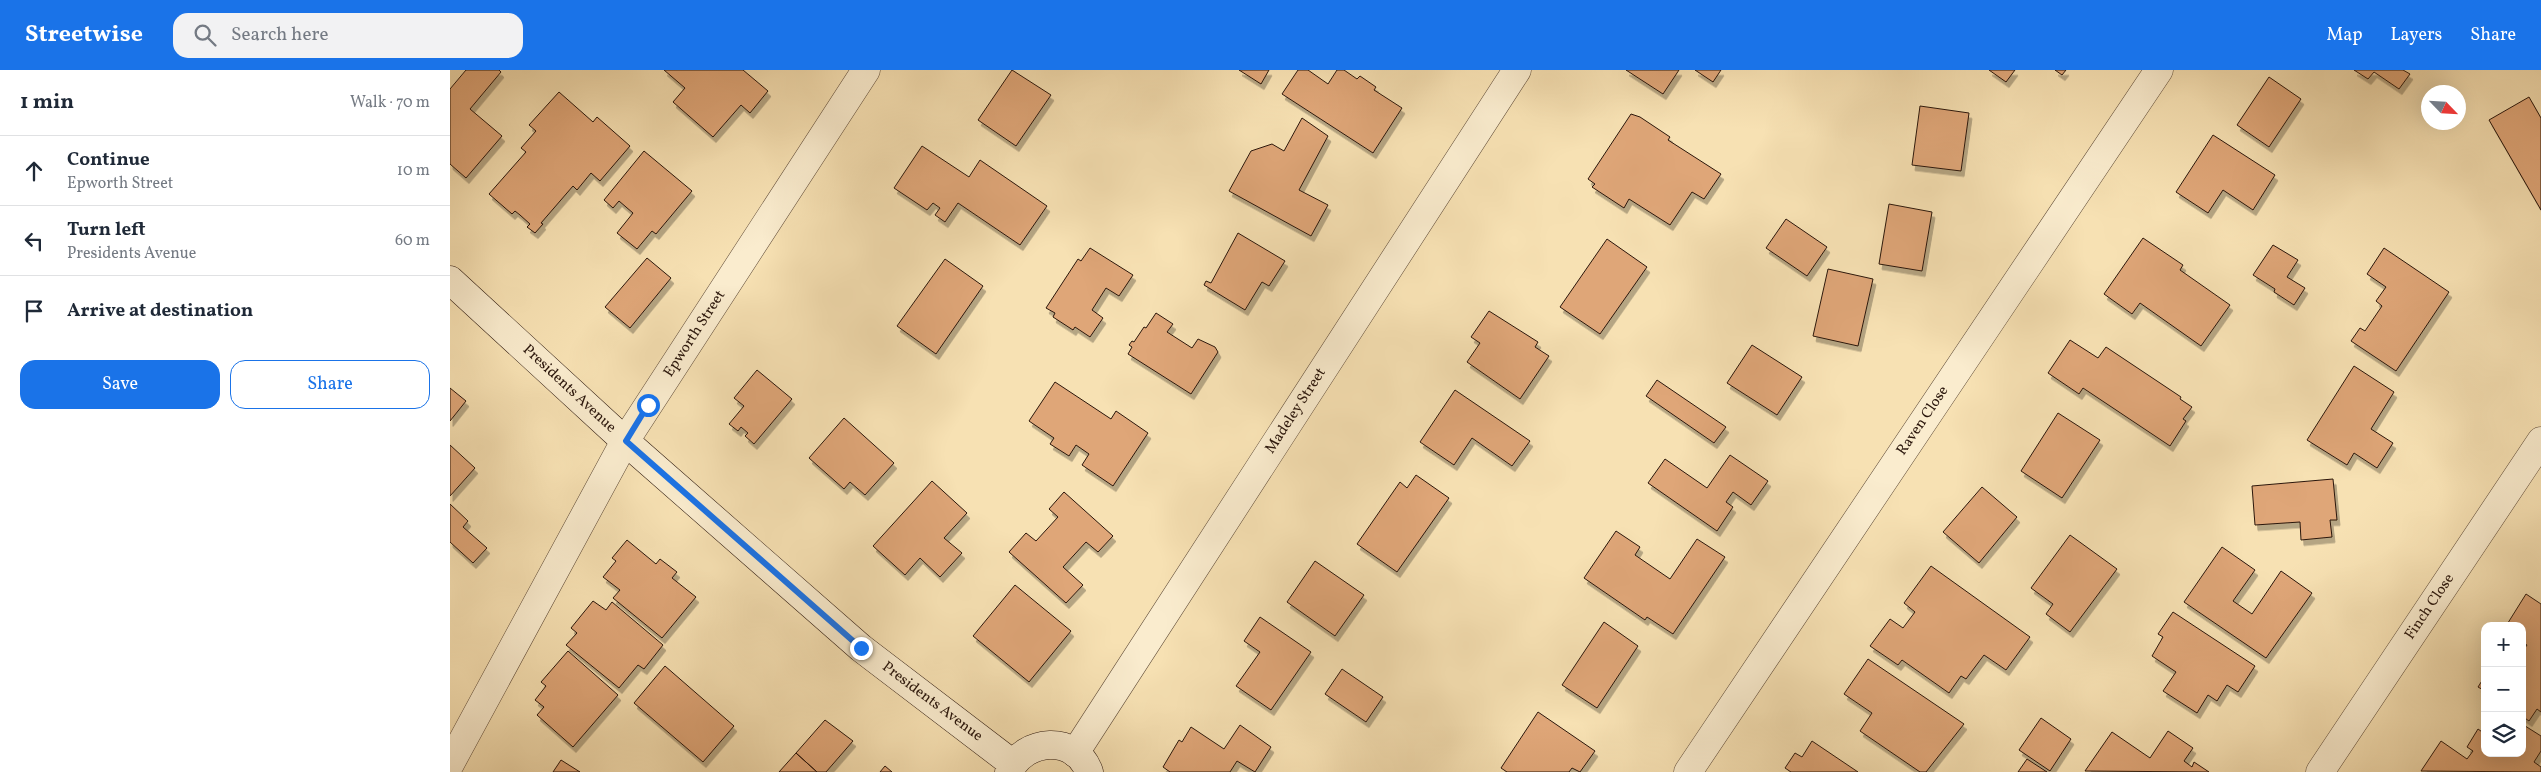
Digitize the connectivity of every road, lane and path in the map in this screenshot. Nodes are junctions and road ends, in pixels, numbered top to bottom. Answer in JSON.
{"nodes":[{"id":1,"x":866,"y":70,"type":"edge"},
{"id":2,"x":1517,"y":70,"type":"edge"},
{"id":3,"x":2159,"y":70,"type":"edge"},
{"id":4,"x":450,"y":280,"type":"edge"},
{"id":5,"x":626,"y":441,"type":"junction"},
{"id":6,"x":2541,"y":441,"type":"edge"},
{"id":7,"x":1082,"y":762,"type":"edge"},
{"id":8,"x":450,"y":764,"type":"edge"},
{"id":9,"x":1011,"y":768,"type":"edge"},
{"id":10,"x":1688,"y":772,"type":"edge"},
{"id":11,"x":2320,"y":772,"type":"edge"}],
"edges":[{"from":1,"to":5,"type":"street","name":"Epworth Street"},
{"from":2,"to":7,"type":"street","name":"Madeley Street"},
{"from":3,"to":10,"type":"street","name":"Raven Close"},
{"from":4,"to":5,"type":"street","name":"Presidents Avenue"},
{"from":5,"to":8,"type":"street","name":"Epworth Street"},
{"from":5,"to":9,"type":"street","name":"Presidents Avenue"},
{"from":6,"to":11,"type":"street","name":"Finch Close"},
{"from":7,"to":9,"type":"street"}]}
